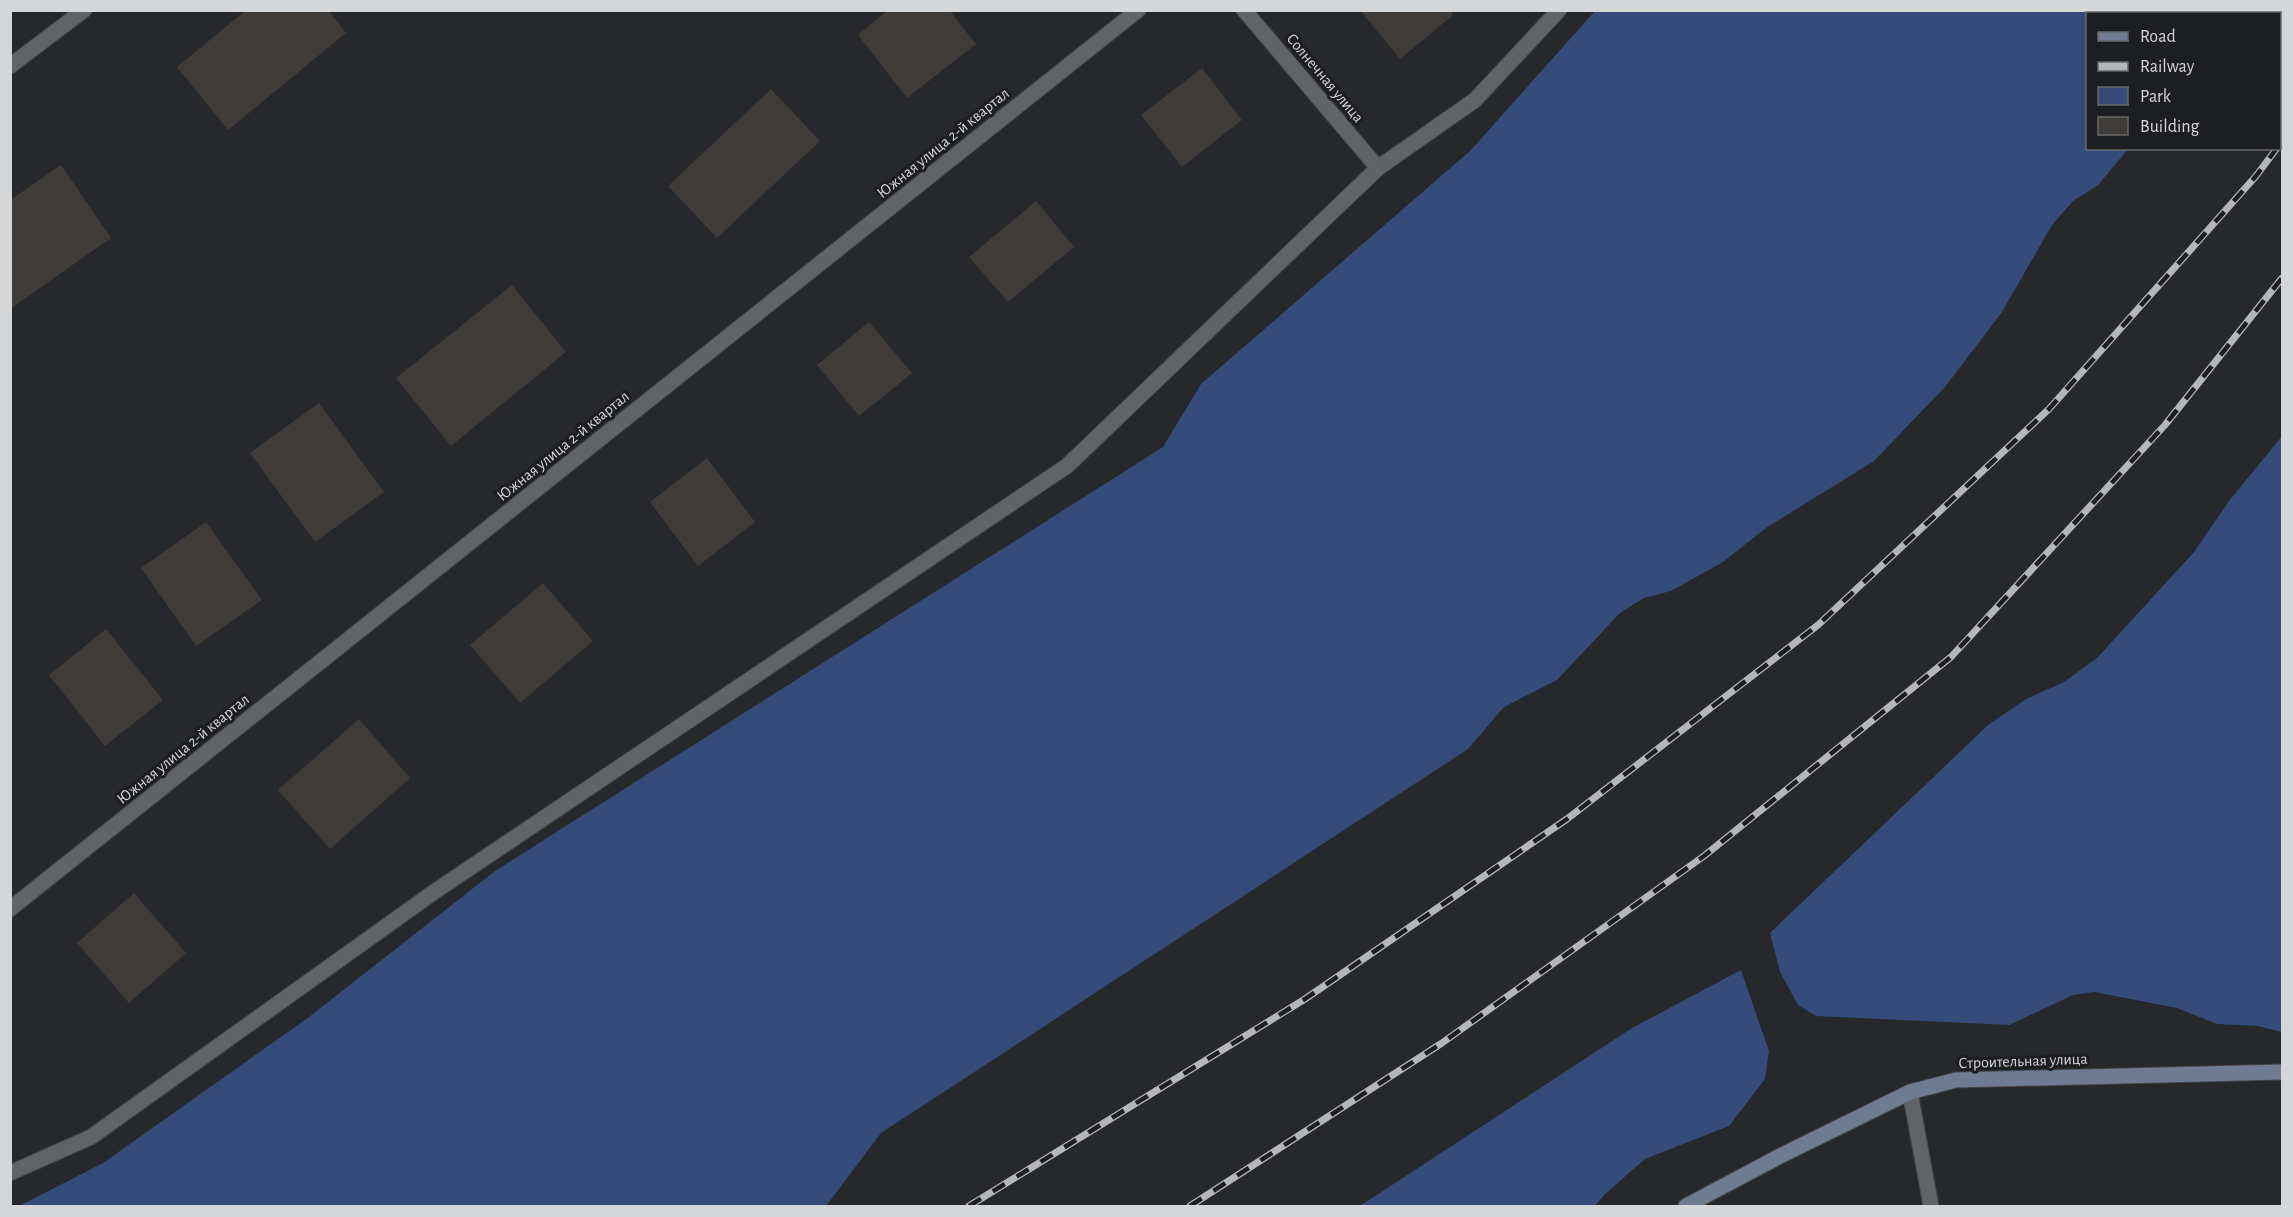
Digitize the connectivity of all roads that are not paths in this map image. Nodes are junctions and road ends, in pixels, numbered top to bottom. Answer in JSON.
{"nodes":[{"id":1,"x":84,"y":10,"type":"edge"},
{"id":2,"x":1138,"y":10,"type":"edge"},
{"id":3,"x":1244,"y":10,"type":"edge"},
{"id":4,"x":1559,"y":10,"type":"edge"},
{"id":5,"x":10,"y":66,"type":"edge"},
{"id":6,"x":1377,"y":168,"type":"junction"},
{"id":7,"x":10,"y":909,"type":"edge"},
{"id":8,"x":2283,"y":1072,"type":"edge"},
{"id":9,"x":1910,"y":1092,"type":"junction"},
{"id":10,"x":10,"y":1173,"type":"edge"},
{"id":11,"x":1686,"y":1206,"type":"edge"},
{"id":12,"x":1931,"y":1206,"type":"edge"}],
"edges":[{"from":1,"to":5,"type":"street"},
{"from":2,"to":7,"type":"street","name":"Южная улица 2-й квартал"},
{"from":3,"to":6,"type":"street","name":"Солнечная улица"},
{"from":4,"to":6,"type":"street"},
{"from":6,"to":10,"type":"street"},
{"from":8,"to":9,"type":"street","name":"Строительная улица"},
{"from":9,"to":11,"type":"street","name":"Строительная улица"},
{"from":9,"to":12,"type":"street"}]}
